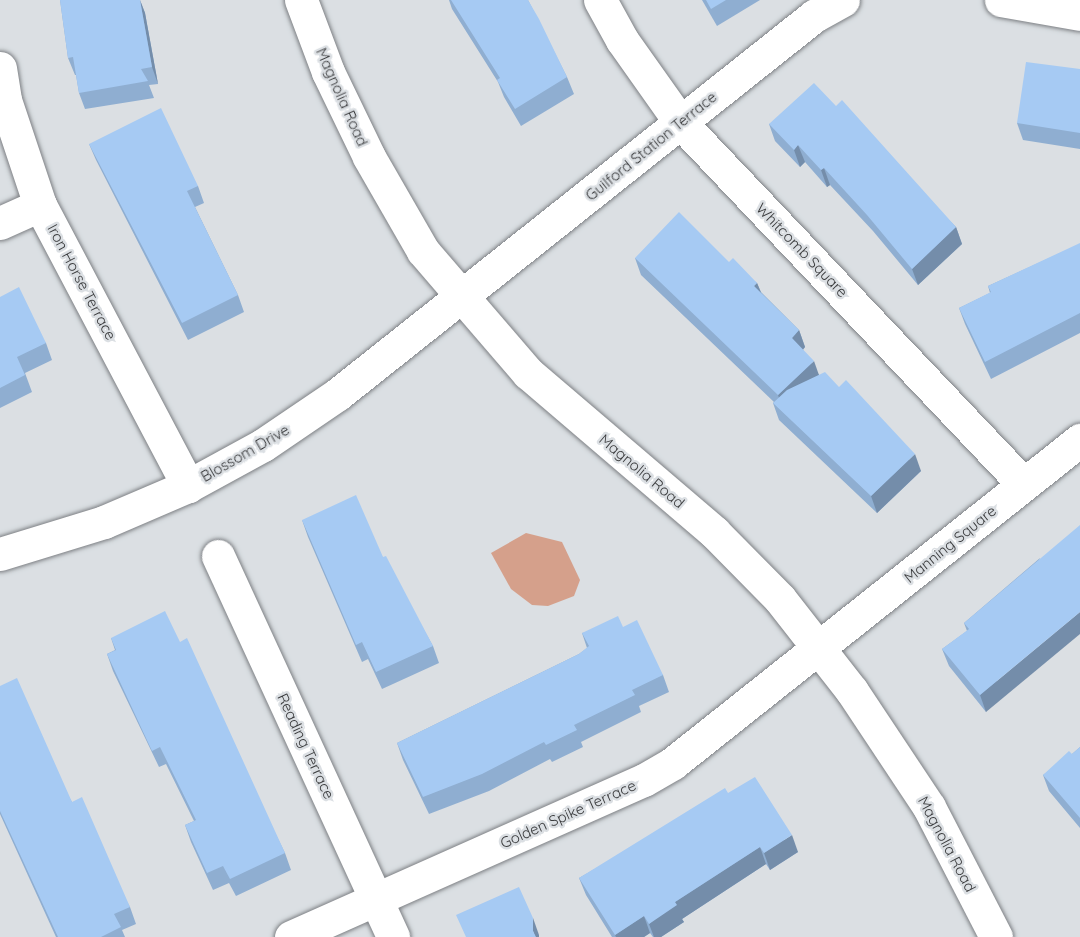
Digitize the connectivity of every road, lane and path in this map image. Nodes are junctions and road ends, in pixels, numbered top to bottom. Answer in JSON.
{"nodes":[{"id":1,"x":301,"y":0,"type":"edge"},
{"id":2,"x":600,"y":0,"type":"edge"},
{"id":3,"x":843,"y":0,"type":"edge"},
{"id":4,"x":1001,"y":0,"type":"edge"},
{"id":5,"x":1080,"y":14,"type":"edge"},
{"id":6,"x":0,"y":68,"type":"edge"},
{"id":7,"x":680,"y":122,"type":"junction"},
{"id":8,"x":40,"y":205,"type":"junction"},
{"id":9,"x":0,"y":223,"type":"edge"},
{"id":10,"x":463,"y":298,"type":"junction"},
{"id":11,"x":1080,"y":440,"type":"edge"},
{"id":12,"x":1024,"y":483,"type":"junction"},
{"id":13,"x":188,"y":486,"type":"junction"},
{"id":14,"x":0,"y":554,"type":"edge"},
{"id":15,"x":218,"y":556,"type":"dead end"},
{"id":16,"x":821,"y":649,"type":"junction"},
{"id":17,"x":376,"y":899,"type":"junction"},
{"id":18,"x":291,"y":937,"type":"edge"},
{"id":19,"x":393,"y":937,"type":"edge"},
{"id":20,"x":996,"y":937,"type":"edge"}],
"edges":[{"from":1,"to":10,"type":"street","name":"Magnolia Road"},
{"from":2,"to":7,"type":"street","name":"Whitcomb Square"},
{"from":3,"to":7,"type":"street","name":"Guilford Station Terrace"},
{"from":4,"to":5,"type":"street"},
{"from":6,"to":8,"type":"street","name":"Iron Horse Terrace"},
{"from":7,"to":10,"type":"street","name":"Guilford Station Terrace"},
{"from":7,"to":12,"type":"street","name":"Whitcomb Square"},
{"from":8,"to":9,"type":"street"},
{"from":8,"to":13,"type":"street","name":"Iron Horse Terrace"},
{"from":10,"to":13,"type":"street","name":"Blossom Drive"},
{"from":10,"to":16,"type":"street","name":"Magnolia Road"},
{"from":11,"to":12,"type":"street","name":"Manning Square"},
{"from":12,"to":16,"type":"street","name":"Manning Square"},
{"from":13,"to":14,"type":"street","name":"Blossom Drive"},
{"from":15,"to":17,"type":"street","name":"Reading Terrace"},
{"from":16,"to":17,"type":"street","name":"Golden Spike Terrace"},
{"from":16,"to":20,"type":"street","name":"Magnolia Road"},
{"from":17,"to":18,"type":"street","name":"Golden Spike Terrace"},
{"from":17,"to":19,"type":"street","name":"Reading Terrace"}]}
